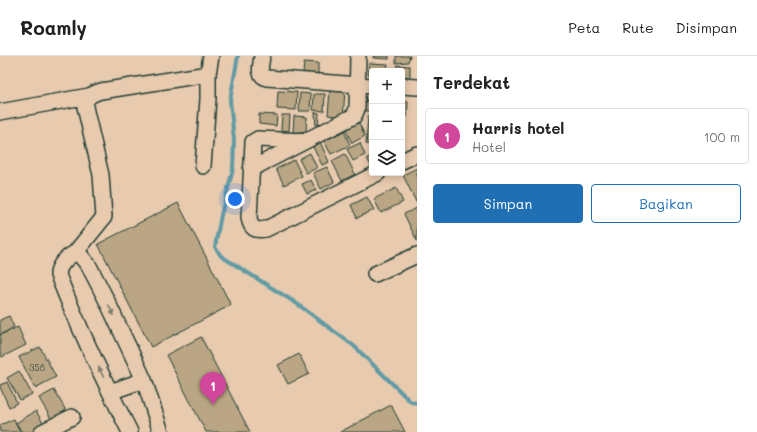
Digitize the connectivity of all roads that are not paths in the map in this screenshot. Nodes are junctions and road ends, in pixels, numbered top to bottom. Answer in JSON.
{"nodes":[{"id":1,"x":211,"y":56,"type":"edge"},
{"id":2,"x":262,"y":56,"type":"edge"},
{"id":3,"x":358,"y":56,"type":"edge"},
{"id":4,"x":208,"y":74,"type":"junction"},
{"id":5,"x":365,"y":85,"type":"edge"},
{"id":6,"x":405,"y":86,"type":"edge"},
{"id":7,"x":417,"y":87,"type":"edge"},
{"id":8,"x":89,"y":96,"type":"junction"},
{"id":9,"x":0,"y":112,"type":"edge"},
{"id":10,"x":304,"y":141,"type":"junction"},
{"id":11,"x":417,"y":154,"type":"edge"},
{"id":12,"x":405,"y":160,"type":"edge"},
{"id":13,"x":203,"y":166,"type":"dead end"},
{"id":14,"x":251,"y":169,"type":"junction"},
{"id":15,"x":372,"y":176,"type":"edge"},
{"id":16,"x":75,"y":252,"type":"junction"},
{"id":17,"x":417,"y":255,"type":"edge"},
{"id":18,"x":375,"y":274,"type":"dead end"},
{"id":19,"x":144,"y":380,"type":"junction"},
{"id":20,"x":110,"y":392,"type":"junction"},
{"id":21,"x":72,"y":417,"type":"dead end"},
{"id":22,"x":42,"y":432,"type":"edge"},
{"id":23,"x":130,"y":432,"type":"edge"},
{"id":24,"x":161,"y":432,"type":"edge"}],
"edges":[{"from":1,"to":4,"type":"street"},
{"from":2,"to":5,"type":"street"},
{"from":3,"to":5,"type":"street"},
{"from":4,"to":8,"type":"street"},
{"from":4,"to":13,"type":"street"},
{"from":5,"to":10,"type":"street"},
{"from":6,"to":7,"type":"street"},
{"from":8,"to":9,"type":"street"},
{"from":8,"to":16,"type":"street"},
{"from":10,"to":14,"type":"street"},
{"from":10,"to":14,"type":"street"},
{"from":11,"to":12,"type":"street"},
{"from":14,"to":15,"type":"street"},
{"from":16,"to":19,"type":"street","one_way":true},
{"from":20,"to":16,"type":"street","one_way":true},
{"from":17,"to":18,"type":"street"},
{"from":19,"to":20,"type":"street"},
{"from":19,"to":24,"type":"street"},
{"from":20,"to":23,"type":"street"},
{"from":21,"to":22,"type":"street"}]}
